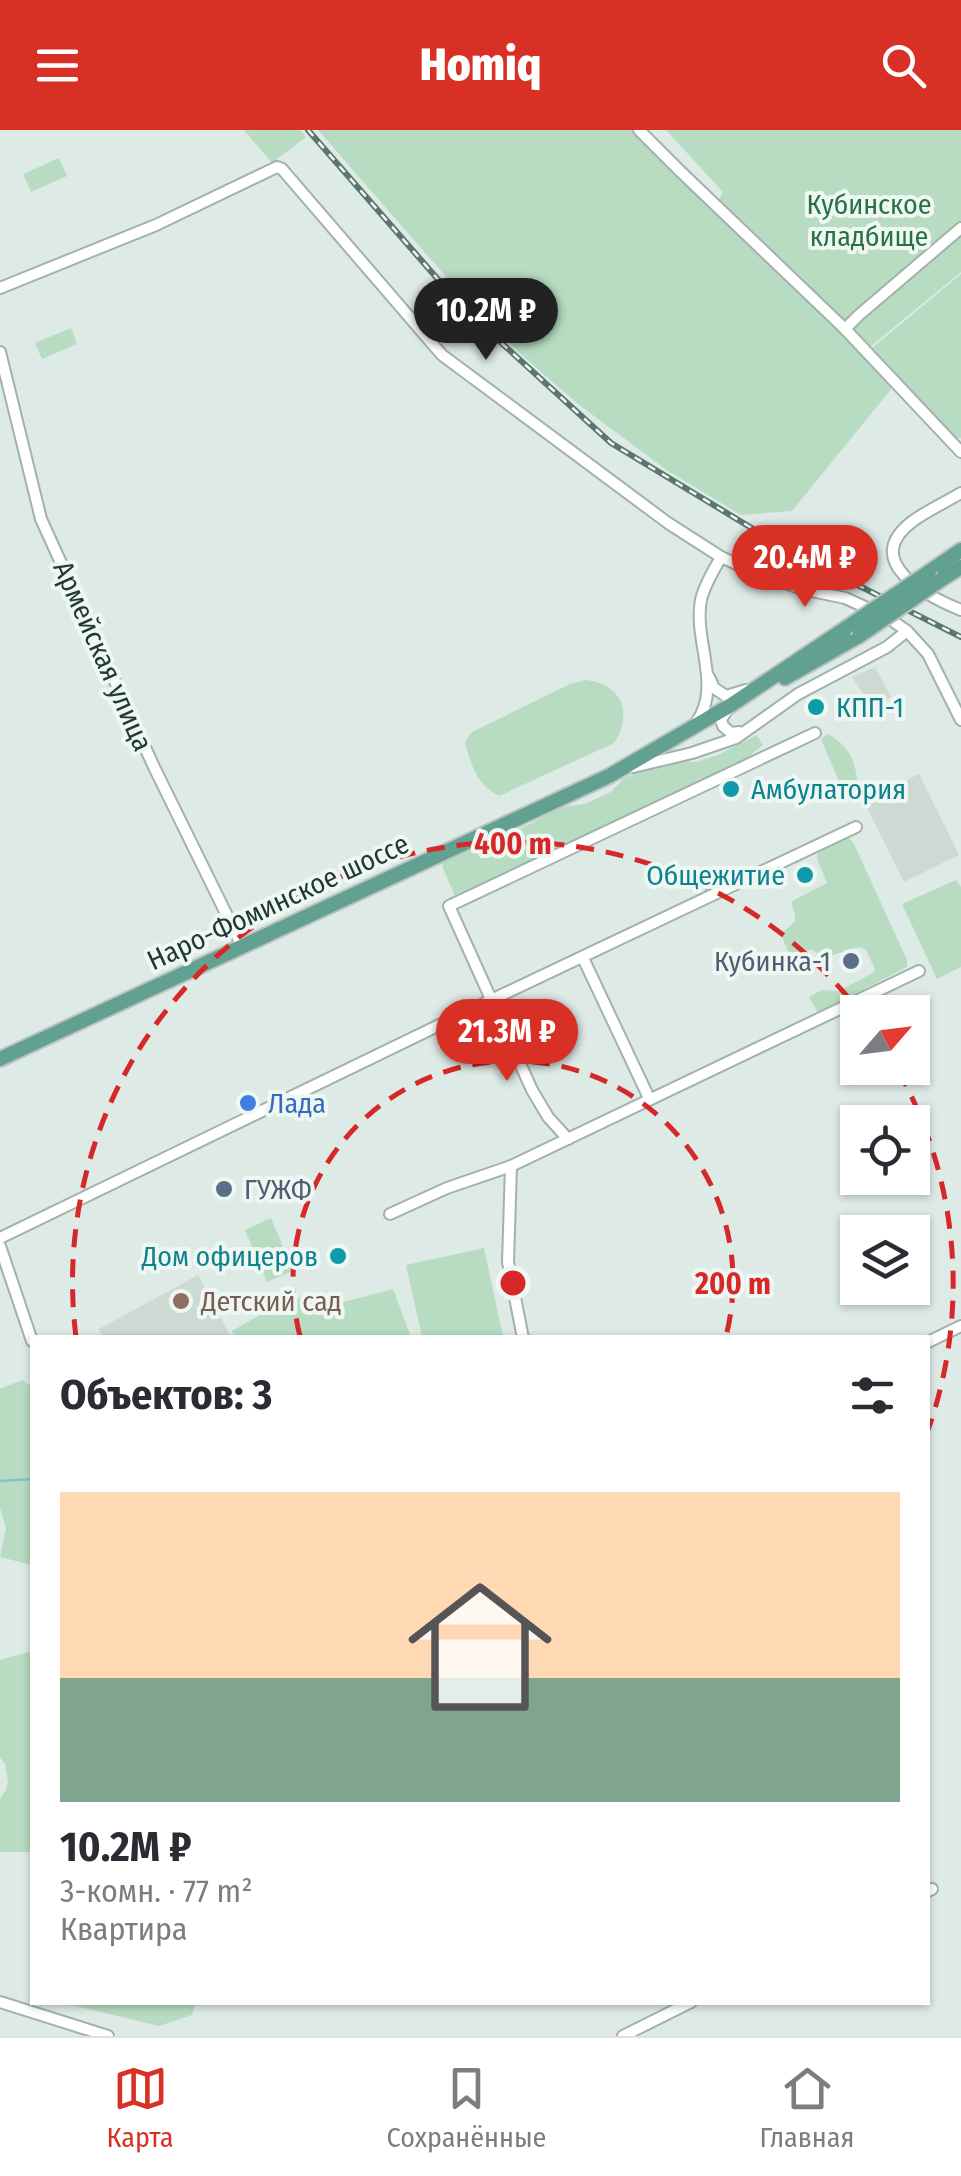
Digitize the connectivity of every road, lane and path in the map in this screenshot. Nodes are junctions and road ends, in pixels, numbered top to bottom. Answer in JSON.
{"nodes":[{"id":1,"x":639,"y":130,"type":"edge"},
{"id":2,"x":961,"y":228,"type":"edge"},
{"id":3,"x":0,"y":288,"type":"edge"},
{"id":4,"x":845,"y":329,"type":"junction"},
{"id":5,"x":0,"y":352,"type":"edge"},
{"id":6,"x":961,"y":452,"type":"edge"},
{"id":7,"x":961,"y":493,"type":"edge"},
{"id":8,"x":961,"y":550,"type":"edge"},
{"id":9,"x":721,"y":557,"type":"junction"},
{"id":10,"x":961,"y":567,"type":"edge"},
{"id":11,"x":935,"y":576,"type":"junction"},
{"id":12,"x":961,"y":610,"type":"edge"},
{"id":13,"x":852,"y":632,"type":"junction"},
{"id":14,"x":907,"y":632,"type":"junction"},
{"id":15,"x":707,"y":671,"type":"junction"},
{"id":16,"x":761,"y":684,"type":"junction"},
{"id":17,"x":733,"y":704,"type":"junction"},
{"id":18,"x":961,"y":720,"type":"edge"},
{"id":19,"x":750,"y":728,"type":"junction"},
{"id":20,"x":690,"y":730,"type":"junction"},
{"id":21,"x":815,"y":733,"type":"dead end"},
{"id":22,"x":609,"y":776,"type":"junction"},
{"id":23,"x":856,"y":827,"type":"dead end"},
{"id":24,"x":242,"y":946,"type":"junction"},
{"id":25,"x":583,"y":958,"type":"junction"},
{"id":26,"x":918,"y":971,"type":"dead end"},
{"id":27,"x":491,"y":1000,"type":"junction"},
{"id":28,"x":0,"y":1059,"type":"edge"},
{"id":29,"x":649,"y":1098,"type":"junction"},
{"id":30,"x":568,"y":1139,"type":"junction"},
{"id":31,"x":511,"y":1166,"type":"junction"},
{"id":32,"x":390,"y":1214,"type":"dead end"},
{"id":33,"x":0,"y":1242,"type":"edge"},
{"id":34,"x":961,"y":1326,"type":"edge"},
{"id":35,"x":30,"y":1335,"type":"edge"},
{"id":36,"x":522,"y":1335,"type":"edge"},
{"id":37,"x":930,"y":1341,"type":"edge"},
{"id":38,"x":0,"y":2002,"type":"edge"},
{"id":39,"x":685,"y":2005,"type":"edge"},
{"id":40,"x":108,"y":2036,"type":"edge"},
{"id":41,"x":624,"y":2036,"type":"edge"}],
"edges":[{"from":1,"to":4,"type":"street"},
{"from":2,"to":4,"type":"street"},
{"from":3,"to":9,"type":"street"},
{"from":4,"to":6,"type":"street"},
{"from":5,"to":24,"type":"street","name":"Армейская улица"},
{"from":7,"to":12,"type":"street"},
{"from":8,"to":11,"type":"main road","name":"Наро-Фоминское шоссе"},
{"from":9,"to":14,"type":"street"},
{"from":9,"to":15,"type":"street"},
{"from":10,"to":11,"type":"main road","name":"Наро-Фоминское шоссе"},
{"from":11,"to":13,"type":"main road","name":"Наро-Фоминское шоссе","bridge":true},
{"from":13,"to":16,"type":"main road","name":"Наро-Фоминское шоссе"},
{"from":13,"to":17,"type":"main road","name":"Наро-Фоминское шоссе"},
{"from":14,"to":18,"type":"street"},
{"from":14,"to":19,"type":"street"},
{"from":15,"to":16,"type":"street"},
{"from":15,"to":20,"type":"street"},
{"from":16,"to":17,"type":"main road","name":"Наро-Фоминское шоссе"},
{"from":17,"to":19,"type":"street"},
{"from":17,"to":20,"type":"main road","name":"Наро-Фоминское шоссе"},
{"from":19,"to":22,"type":"street"},
{"from":20,"to":22,"type":"main road","name":"Наро-Фоминское шоссе"},
{"from":21,"to":27,"type":"street"},
{"from":22,"to":24,"type":"main road","name":"Наро-Фоминское шоссе"},
{"from":23,"to":25,"type":"street"},
{"from":24,"to":28,"type":"main road","name":"Наро-Фоминское шоссе"},
{"from":25,"to":27,"type":"street"},
{"from":25,"to":29,"type":"street"},
{"from":26,"to":29,"type":"street"},
{"from":27,"to":30,"type":"street"},
{"from":27,"to":33,"type":"street"},
{"from":29,"to":30,"type":"street"},
{"from":30,"to":31,"type":"street"},
{"from":31,"to":32,"type":"street"},
{"from":31,"to":36,"type":"street"},
{"from":33,"to":35,"type":"street"},
{"from":34,"to":37,"type":"street"},
{"from":38,"to":40,"type":"street"},
{"from":39,"to":41,"type":"street"}]}
